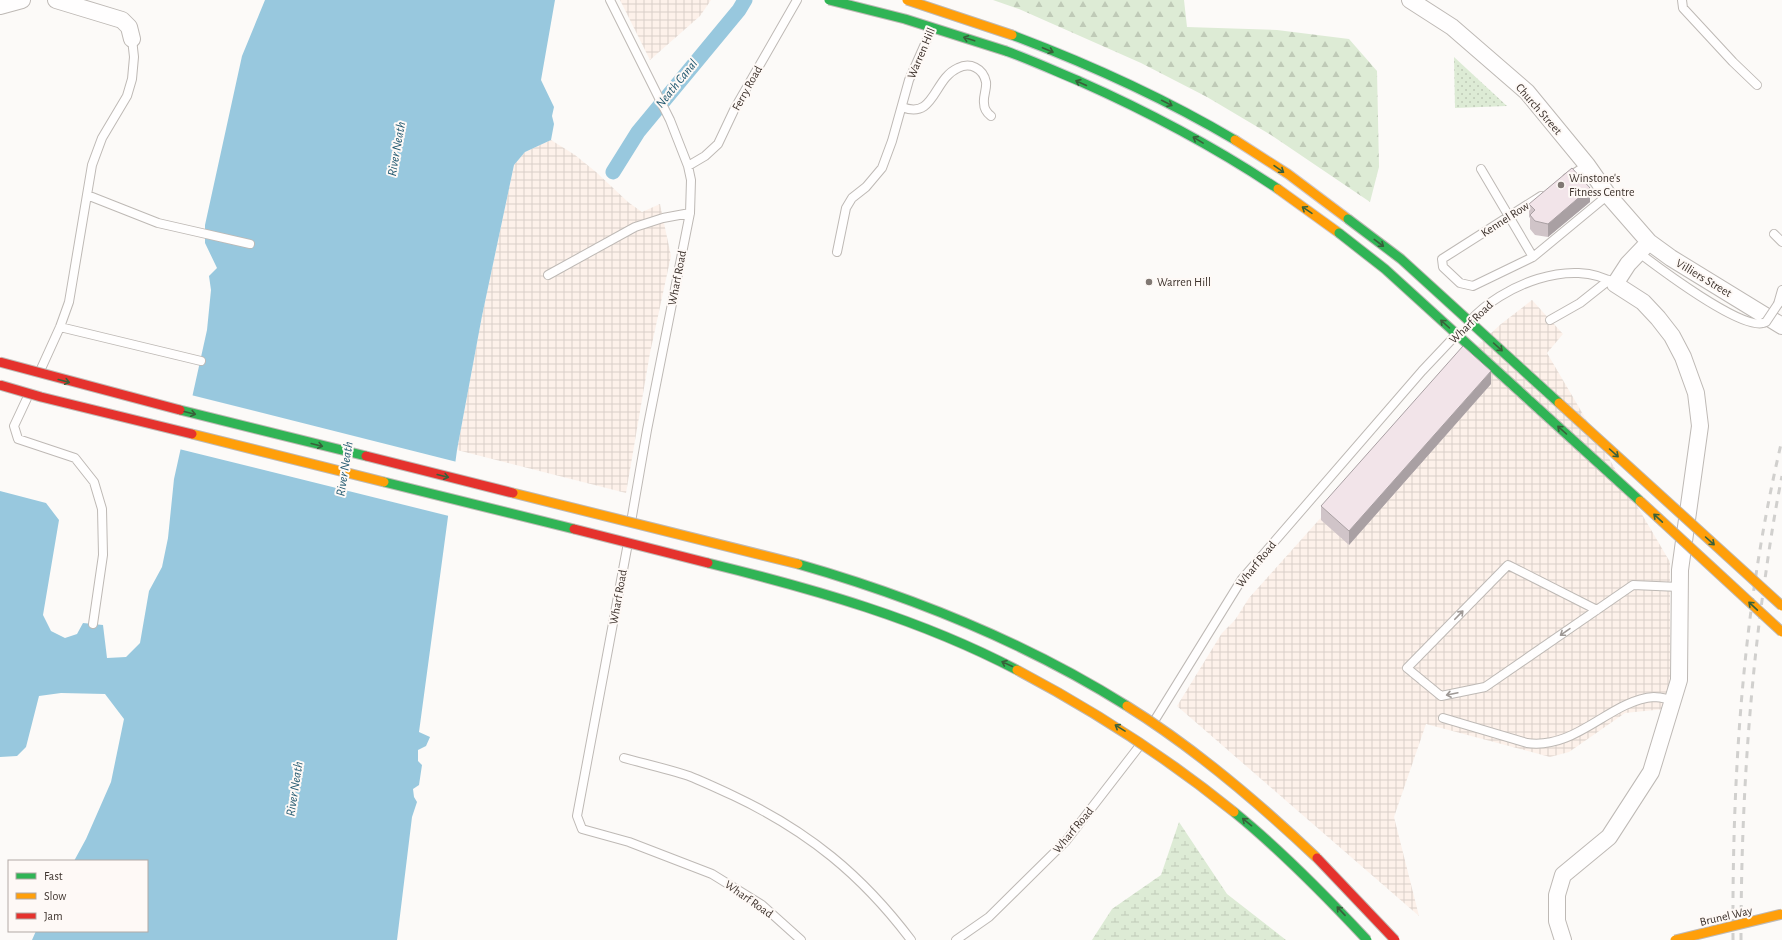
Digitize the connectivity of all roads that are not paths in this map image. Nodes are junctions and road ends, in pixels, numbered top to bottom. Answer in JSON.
{"nodes":[{"id":1,"x":22,"y":0,"type":"edge"},
{"id":2,"x":56,"y":0,"type":"edge"},
{"id":3,"x":610,"y":0,"type":"edge"},
{"id":4,"x":797,"y":0,"type":"edge"},
{"id":5,"x":829,"y":0,"type":"edge"},
{"id":6,"x":907,"y":0,"type":"edge"},
{"id":7,"x":944,"y":0,"type":"edge"},
{"id":8,"x":1410,"y":0,"type":"edge"},
{"id":9,"x":1682,"y":0,"type":"edge"},
{"id":10,"x":0,"y":6,"type":"edge"},
{"id":11,"x":132,"y":40,"type":"joint"},
{"id":12,"x":1757,"y":85,"type":"dead end"},
{"id":13,"x":902,"y":107,"type":"junction"},
{"id":14,"x":991,"y":116,"type":"dead end"},
{"id":15,"x":1587,"y":165,"type":"junction"},
{"id":16,"x":688,"y":166,"type":"junction"},
{"id":17,"x":1481,"y":169,"type":"dead end"},
{"id":18,"x":1561,"y":182,"type":"edge"},
{"id":19,"x":1548,"y":191,"type":"edge"},
{"id":20,"x":87,"y":195,"type":"junction"},
{"id":21,"x":1608,"y":195,"type":"junction"},
{"id":22,"x":690,"y":213,"type":"junction"},
{"id":23,"x":1510,"y":216,"type":"junction"},
{"id":24,"x":1632,"y":222,"type":"joint"},
{"id":25,"x":1774,"y":234,"type":"dead end"},
{"id":26,"x":1782,"y":242,"type":"edge"},
{"id":27,"x":250,"y":244,"type":"dead end"},
{"id":28,"x":1644,"y":247,"type":"junction"},
{"id":29,"x":837,"y":252,"type":"dead end"},
{"id":30,"x":1533,"y":257,"type":"junction"},
{"id":31,"x":548,"y":275,"type":"dead end"},
{"id":32,"x":1612,"y":282,"type":"junction"},
{"id":33,"x":1782,"y":290,"type":"edge"},
{"id":34,"x":1550,"y":320,"type":"dead end"},
{"id":35,"x":1782,"y":326,"type":"edge"},
{"id":36,"x":60,"y":327,"type":"junction"},
{"id":37,"x":201,"y":361,"type":"dead end"},
{"id":38,"x":0,"y":362,"type":"edge"},
{"id":39,"x":0,"y":385,"type":"edge"},
{"id":40,"x":0,"y":393,"type":"edge"},
{"id":41,"x":171,"y":429,"type":"junction"},
{"id":42,"x":1679,"y":587,"type":"junction"},
{"id":43,"x":1782,"y":606,"type":"edge"},
{"id":44,"x":1597,"y":610,"type":"junction"},
{"id":45,"x":93,"y":624,"type":"dead end"},
{"id":46,"x":1782,"y":632,"type":"edge"},
{"id":47,"x":1672,"y":700,"type":"junction"},
{"id":48,"x":1443,"y":718,"type":"dead end"},
{"id":49,"x":624,"y":758,"type":"dead end"},
{"id":50,"x":1782,"y":914,"type":"edge"},
{"id":51,"x":801,"y":940,"type":"edge"},
{"id":52,"x":911,"y":940,"type":"edge"},
{"id":53,"x":956,"y":940,"type":"edge"},
{"id":54,"x":1367,"y":940,"type":"edge"},
{"id":55,"x":1395,"y":940,"type":"edge"},
{"id":56,"x":1563,"y":940,"type":"edge"},
{"id":57,"x":1675,"y":940,"type":"edge"}],
"edges":[{"from":1,"to":10,"type":"street"},
{"from":2,"to":11,"type":"street"},
{"from":3,"to":16,"type":"lane","name":"Wharf Road"},
{"from":4,"to":16,"type":"lane","name":"Ferry Road"},
{"from":46,"to":5,"type":"main road","one_way":true,"bridge":true},
{"from":6,"to":43,"type":"main road","one_way":true,"bridge":true},
{"from":7,"to":13,"type":"lane","name":"Warren Hill"},
{"from":8,"to":15,"type":"street","name":"Church Street"},
{"from":9,"to":12,"type":"lane"},
{"from":11,"to":20,"type":"lane"},
{"from":13,"to":14,"type":"lane"},
{"from":13,"to":29,"type":"lane","name":"Warren Hill"},
{"from":15,"to":18,"type":"lane"},
{"from":15,"to":21,"type":"street","name":"Church Street"},
{"from":16,"to":22,"type":"lane","name":"Wharf Road"},
{"from":17,"to":23,"type":"lane"},
{"from":19,"to":23,"type":"lane","name":"Kennel Row"},
{"from":20,"to":27,"type":"lane"},
{"from":20,"to":36,"type":"lane"},
{"from":21,"to":24,"type":"street","name":"Church Street"},
{"from":21,"to":30,"type":"lane"},
{"from":22,"to":31,"type":"lane"},
{"from":22,"to":51,"type":"lane","name":"Wharf Road"},
{"from":23,"to":30,"type":"lane"},
{"from":23,"to":30,"type":"lane","name":"Kennel Row"},
{"from":24,"to":28,"type":"street","name":"Villiers Street"},
{"from":25,"to":26,"type":"lane"},
{"from":28,"to":32,"type":"street"},
{"from":28,"to":33,"type":"lane","bridge":true},
{"from":28,"to":35,"type":"street","name":"Villiers Street"},
{"from":32,"to":34,"type":"lane"},
{"from":32,"to":42,"type":"street"},
{"from":32,"to":53,"type":"lane","name":"Wharf Road"},
{"from":36,"to":37,"type":"lane"},
{"from":36,"to":45,"type":"lane"},
{"from":38,"to":55,"type":"main road","one_way":true,"bridge":true},
{"from":39,"to":41,"type":"main road","bridge":true},
{"from":40,"to":41,"type":"main road","bridge":true},
{"from":54,"to":41,"type":"main road","one_way":true,"bridge":true},
{"from":42,"to":44,"type":"lane"},
{"from":42,"to":47,"type":"street"},
{"from":44,"to":44,"type":"lane","one_way":true},
{"from":47,"to":48,"type":"lane"},
{"from":47,"to":56,"type":"street"},
{"from":49,"to":52,"type":"lane"},
{"from":50,"to":57,"type":"main road","name":"Brunel Way","bridge":true}]}
